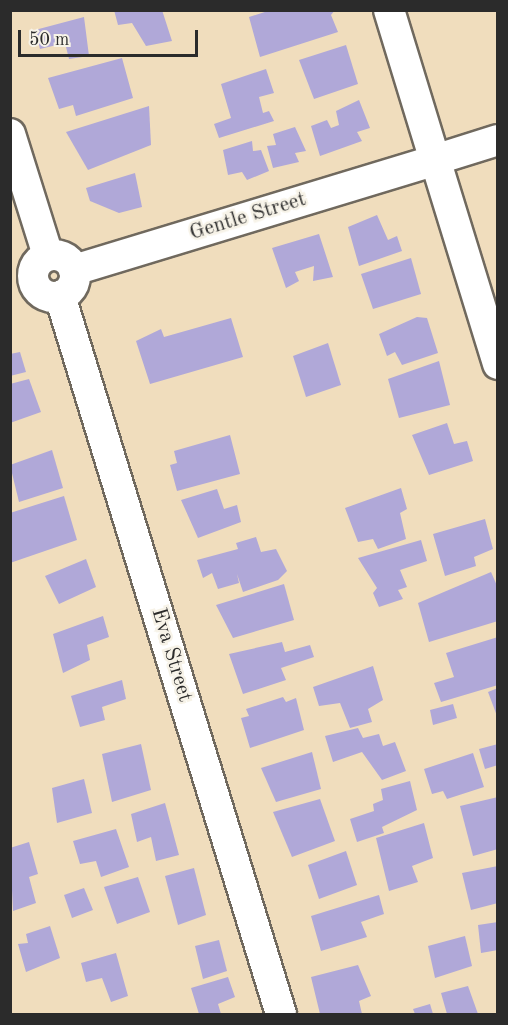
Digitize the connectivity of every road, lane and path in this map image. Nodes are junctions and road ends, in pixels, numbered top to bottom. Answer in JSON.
{"nodes":[{"id":1,"x":389,"y":10,"type":"edge"},
{"id":2,"x":10,"y":134,"type":"edge"},
{"id":3,"x":498,"y":140,"type":"edge"},
{"id":4,"x":435,"y":160,"type":"junction"},
{"id":5,"x":48,"y":255,"type":"junction"},
{"id":6,"x":74,"y":270,"type":"junction"},
{"id":7,"x":22,"y":286,"type":"edge"},
{"id":8,"x":60,"y":297,"type":"junction"},
{"id":9,"x":498,"y":363,"type":"edge"},
{"id":10,"x":281,"y":1014,"type":"edge"}],
"edges":[{"from":1,"to":4,"type":"street"},
{"from":2,"to":5,"type":"street"},
{"from":3,"to":4,"type":"street","name":"Gentle Street"},
{"from":4,"to":6,"type":"street","name":"Gentle Street"},
{"from":4,"to":9,"type":"street"},
{"from":5,"to":6,"type":"street"},
{"from":5,"to":7,"type":"street"},
{"from":6,"to":8,"type":"street"},
{"from":7,"to":8,"type":"street"},
{"from":8,"to":10,"type":"street","name":"Eva Street"}]}
